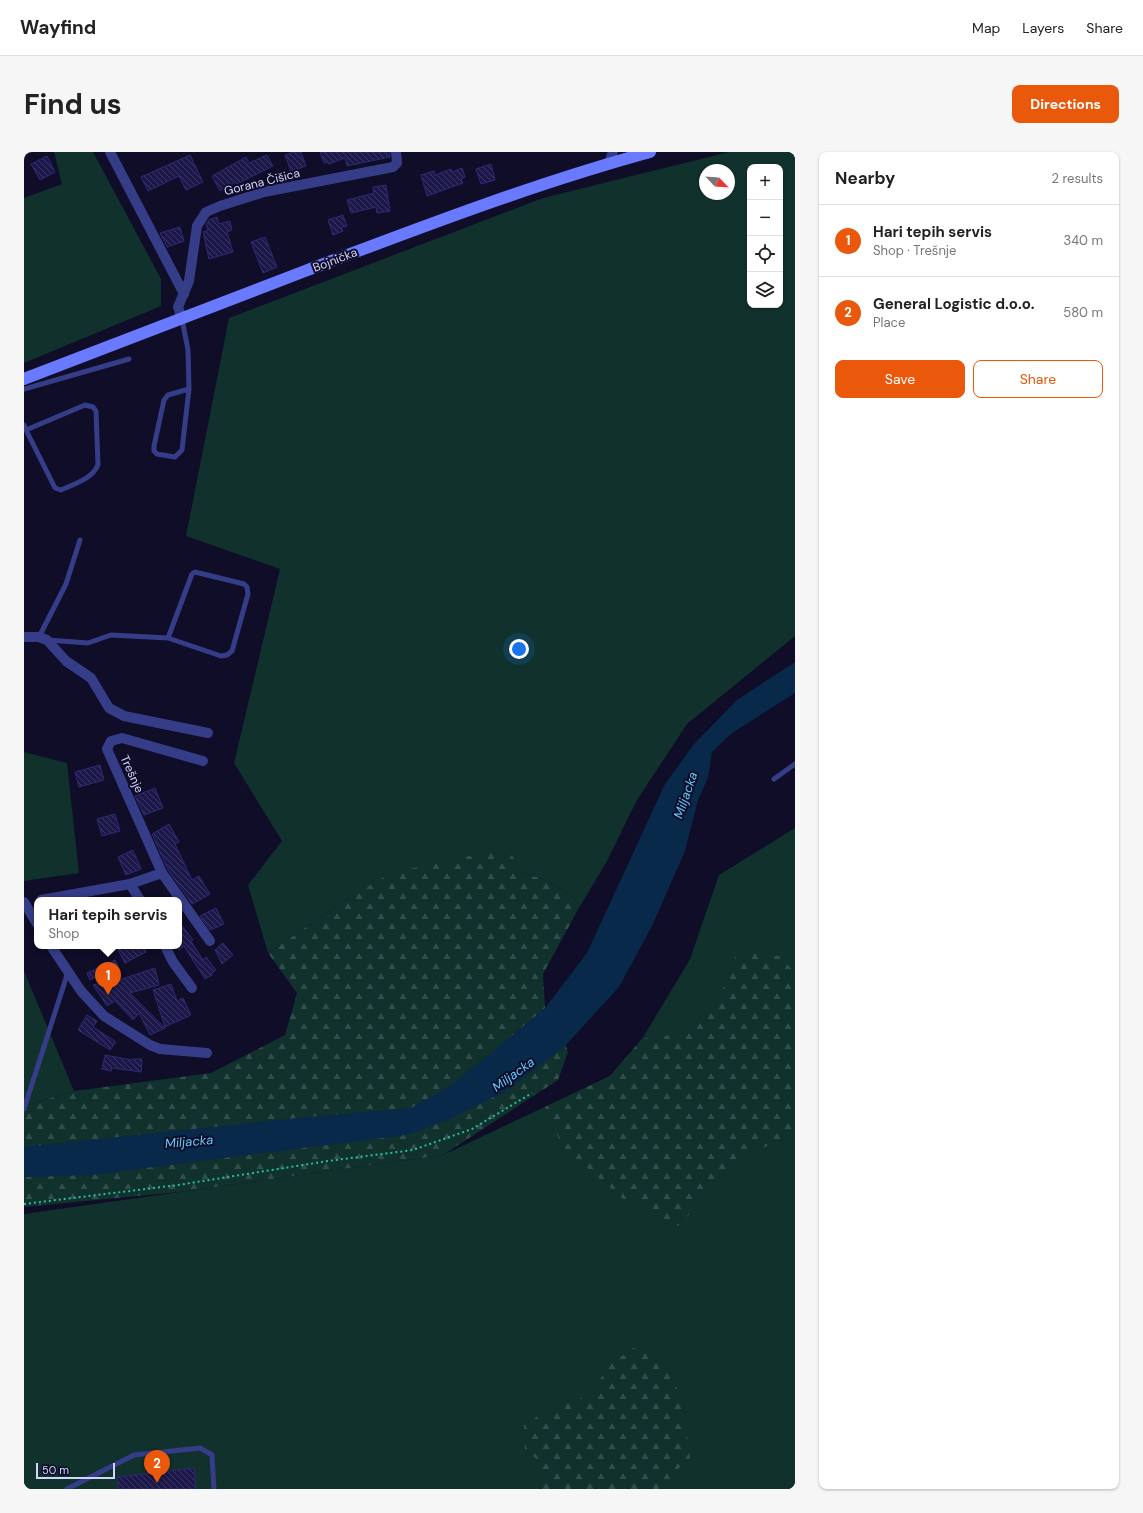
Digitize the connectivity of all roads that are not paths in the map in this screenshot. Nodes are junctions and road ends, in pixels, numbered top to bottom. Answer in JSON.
{"nodes":[{"id":1,"x":110,"y":152,"type":"edge"},
{"id":2,"x":396,"y":152,"type":"edge"},
{"id":3,"x":650,"y":152,"type":"edge"},
{"id":4,"x":611,"y":158,"type":"edge"},
{"id":5,"x":184,"y":294,"type":"junction"},
{"id":6,"x":182,"y":319,"type":"junction"},
{"id":7,"x":129,"y":359,"type":"dead end"},
{"id":8,"x":24,"y":379,"type":"edge"},
{"id":9,"x":24,"y":389,"type":"edge"},
{"id":10,"x":189,"y":389,"type":"junction"},
{"id":11,"x":25,"y":428,"type":"edge"},
{"id":12,"x":80,"y":540,"type":"dead end"},
{"id":13,"x":24,"y":637,"type":"edge"},
{"id":14,"x":168,"y":638,"type":"junction"},
{"id":15,"x":43,"y":639,"type":"junction"},
{"id":16,"x":208,"y":733,"type":"dead end"},
{"id":17,"x":203,"y":761,"type":"dead end"},
{"id":18,"x":795,"y":764,"type":"edge"},
{"id":19,"x":774,"y":779,"type":"dead end"},
{"id":20,"x":162,"y":873,"type":"junction"},
{"id":21,"x":130,"y":884,"type":"junction"},
{"id":22,"x":58,"y":897,"type":"edge"},
{"id":23,"x":138,"y":897,"type":"edge"},
{"id":24,"x":179,"y":897,"type":"edge"},
{"id":25,"x":34,"y":901,"type":"edge"},
{"id":26,"x":182,"y":901,"type":"edge"},
{"id":27,"x":24,"y":902,"type":"edge"},
{"id":28,"x":34,"y":919,"type":"edge"},
{"id":29,"x":210,"y":941,"type":"dead end"},
{"id":30,"x":53,"y":949,"type":"edge"},
{"id":31,"x":166,"y":949,"type":"edge"},
{"id":32,"x":68,"y":971,"type":"junction"},
{"id":33,"x":192,"y":988,"type":"dead end"},
{"id":34,"x":207,"y":1053,"type":"dead end"},
{"id":35,"x":24,"y":1109,"type":"edge"},
{"id":36,"x":67,"y":1489,"type":"edge"},
{"id":37,"x":214,"y":1489,"type":"edge"}],
"edges":[{"from":1,"to":5,"type":"street"},
{"from":2,"to":5,"type":"street","name":"Gorana Čišica"},
{"from":3,"to":4,"type":"main road","name":"Bojnička"},
{"from":4,"to":6,"type":"main road","name":"Bojnička"},
{"from":5,"to":6,"type":"street","name":"Gorana Čišica"},
{"from":6,"to":8,"type":"main road","name":"Bojnička"},
{"from":6,"to":10,"type":"lane"},
{"from":7,"to":9,"type":"lane"},
{"from":10,"to":10,"type":"lane"},
{"from":11,"to":11,"type":"lane"},
{"from":12,"to":15,"type":"lane"},
{"from":13,"to":15,"type":"street"},
{"from":14,"to":14,"type":"lane"},
{"from":14,"to":15,"type":"lane"},
{"from":15,"to":16,"type":"street"},
{"from":17,"to":20,"type":"street","name":"Trešnje"},
{"from":18,"to":19,"type":"lane"},
{"from":20,"to":21,"type":"street"},
{"from":20,"to":24,"type":"street"},
{"from":21,"to":22,"type":"street"},
{"from":21,"to":23,"type":"street"},
{"from":25,"to":27,"type":"street"},
{"from":26,"to":29,"type":"street"},
{"from":27,"to":28,"type":"street"},
{"from":30,"to":32,"type":"street"},
{"from":31,"to":33,"type":"street"},
{"from":32,"to":34,"type":"street"},
{"from":32,"to":35,"type":"lane"},
{"from":36,"to":37,"type":"lane"}]}
